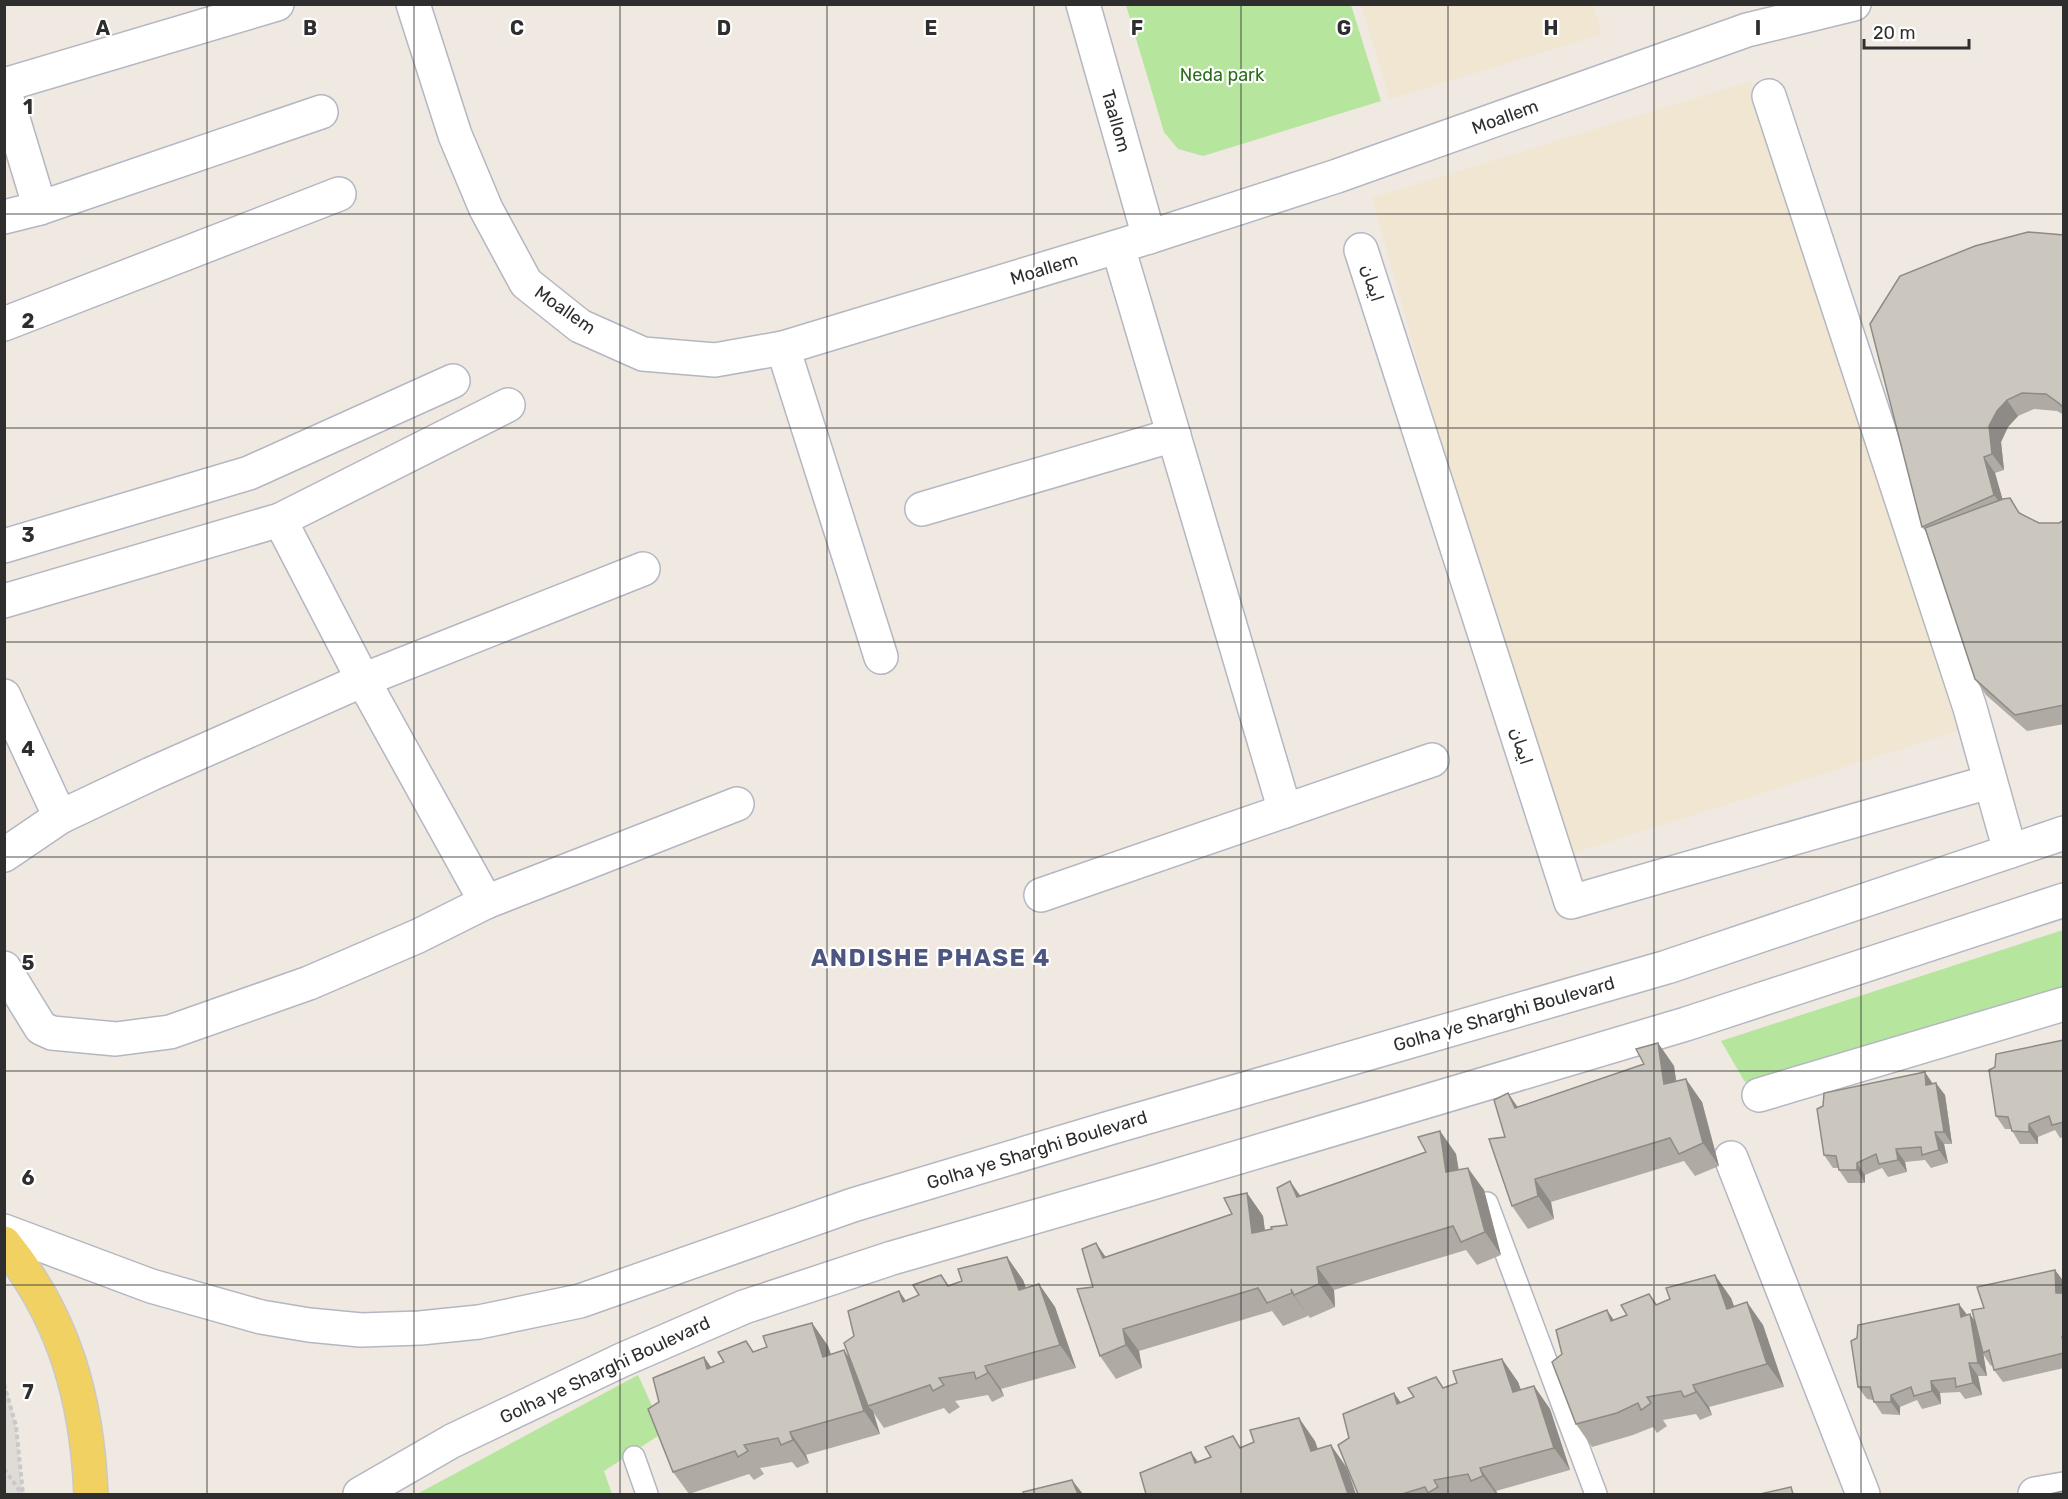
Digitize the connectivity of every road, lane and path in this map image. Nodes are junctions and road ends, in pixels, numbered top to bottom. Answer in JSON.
{"nodes":[{"id":1,"x":277,"y":4,"type":"edge"},
{"id":2,"x":413,"y":4,"type":"edge"},
{"id":3,"x":1083,"y":4,"type":"edge"},
{"id":4,"x":1854,"y":4,"type":"edge"},
{"id":5,"x":4,"y":87,"type":"edge"},
{"id":6,"x":1769,"y":96,"type":"dead end"},
{"id":7,"x":321,"y":112,"type":"dead end"},
{"id":8,"x":339,"y":194,"type":"dead end"},
{"id":9,"x":40,"y":208,"type":"junction"},
{"id":10,"x":4,"y":217,"type":"edge"},
{"id":11,"x":1149,"y":237,"type":"junction"},
{"id":12,"x":1119,"y":247,"type":"junction"},
{"id":13,"x":1361,"y":250,"type":"dead end"},
{"id":14,"x":4,"y":324,"type":"edge"},
{"id":15,"x":783,"y":348,"type":"junction"},
{"id":16,"x":453,"y":381,"type":"dead end"},
{"id":17,"x":508,"y":405,"type":"dead end"},
{"id":18,"x":1174,"y":435,"type":"junction"},
{"id":19,"x":922,"y":509,"type":"dead end"},
{"id":20,"x":280,"y":520,"type":"junction"},
{"id":21,"x":4,"y":546,"type":"edge"},
{"id":22,"x":643,"y":569,"type":"dead end"},
{"id":23,"x":4,"y":601,"type":"edge"},
{"id":24,"x":881,"y":657,"type":"dead end"},
{"id":25,"x":363,"y":680,"type":"junction"},
{"id":26,"x":4,"y":696,"type":"edge"},
{"id":27,"x":1432,"y":760,"type":"dead end"},
{"id":28,"x":1989,"y":782,"type":"junction"},
{"id":29,"x":737,"y":804,"type":"dead end"},
{"id":30,"x":1286,"y":811,"type":"junction"},
{"id":31,"x":60,"y":817,"type":"junction"},
{"id":32,"x":2064,"y":833,"type":"edge"},
{"id":33,"x":2010,"y":851,"type":"junction"},
{"id":34,"x":4,"y":855,"type":"edge"},
{"id":35,"x":1041,"y":895,"type":"dead end"},
{"id":36,"x":2064,"y":900,"type":"edge"},
{"id":37,"x":486,"y":902,"type":"junction"},
{"id":38,"x":4,"y":968,"type":"edge"},
{"id":39,"x":2064,"y":1004,"type":"edge"},
{"id":40,"x":1759,"y":1095,"type":"dead end"},
{"id":41,"x":1731,"y":1158,"type":"dead end"},
{"id":42,"x":1487,"y":1203,"type":"dead end"},
{"id":43,"x":4,"y":1231,"type":"edge"},
{"id":44,"x":4,"y":1244,"type":"edge"},
{"id":45,"x":4,"y":1384,"type":"edge"},
{"id":46,"x":634,"y":1457,"type":"dead end"},
{"id":47,"x":4,"y":1469,"type":"edge"},
{"id":48,"x":2064,"y":1489,"type":"edge"},
{"id":49,"x":22,"y":1494,"type":"edge"},
{"id":50,"x":91,"y":1494,"type":"edge"},
{"id":51,"x":360,"y":1494,"type":"edge"},
{"id":52,"x":648,"y":1494,"type":"edge"},
{"id":53,"x":1596,"y":1494,"type":"edge"},
{"id":54,"x":1863,"y":1494,"type":"edge"},
{"id":55,"x":2035,"y":1494,"type":"edge"}],
"edges":[{"from":1,"to":5,"type":"street"},
{"from":2,"to":15,"type":"street","name":"Moallem"},
{"from":3,"to":11,"type":"street","name":"Taallom"},
{"from":4,"to":11,"type":"street","name":"Moallem"},
{"from":5,"to":9,"type":"street"},
{"from":6,"to":28,"type":"street"},
{"from":7,"to":9,"type":"street"},
{"from":8,"to":14,"type":"street"},
{"from":9,"to":10,"type":"street"},
{"from":11,"to":12,"type":"street","name":"Moallem"},
{"from":12,"to":15,"type":"street","name":"Moallem"},
{"from":12,"to":18,"type":"street"},
{"from":13,"to":28,"type":"street","name":"ایمان"},
{"from":15,"to":24,"type":"street"},
{"from":16,"to":21,"type":"street"},
{"from":17,"to":20,"type":"street"},
{"from":18,"to":19,"type":"street"},
{"from":18,"to":30,"type":"street"},
{"from":20,"to":23,"type":"street"},
{"from":20,"to":25,"type":"street"},
{"from":22,"to":25,"type":"street"},
{"from":25,"to":31,"type":"street"},
{"from":25,"to":37,"type":"street"},
{"from":26,"to":31,"type":"street"},
{"from":27,"to":30,"type":"street"},
{"from":28,"to":33,"type":"street"},
{"from":29,"to":37,"type":"street"},
{"from":30,"to":35,"type":"street"},
{"from":31,"to":34,"type":"street"},
{"from":32,"to":33,"type":"street","name":"Golha ye Sharghi Boulevard"},
{"from":33,"to":43,"type":"street","name":"Golha ye Sharghi Boulevard"},
{"from":36,"to":51,"type":"street","name":"Golha ye Sharghi Boulevard"},
{"from":37,"to":38,"type":"street"},
{"from":39,"to":40,"type":"street"},
{"from":41,"to":54,"type":"street"},
{"from":42,"to":53,"type":"lane"},
{"from":44,"to":50,"type":"main road"},
{"from":45,"to":49,"type":"path"},
{"from":46,"to":52,"type":"lane"},
{"from":47,"to":49,"type":"path"},
{"from":48,"to":55,"type":"street"}]}
